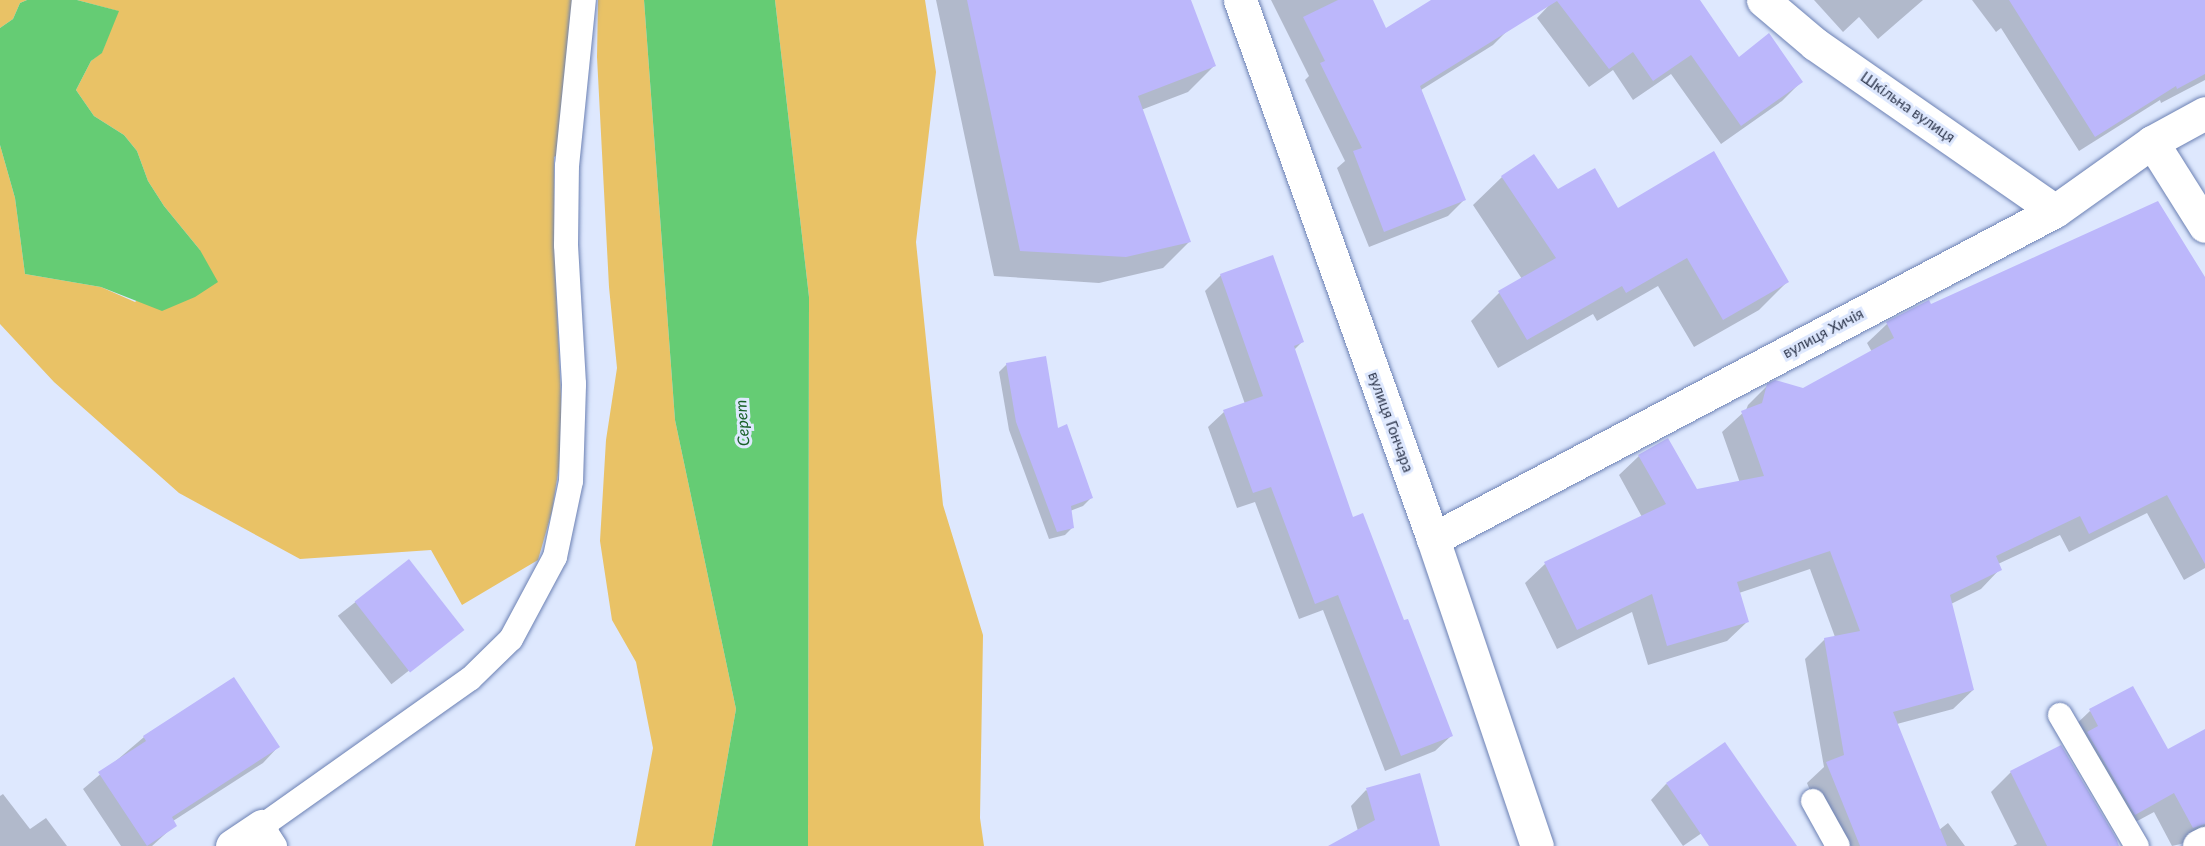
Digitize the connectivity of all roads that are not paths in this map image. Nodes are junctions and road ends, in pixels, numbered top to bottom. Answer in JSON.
{"nodes":[{"id":1,"x":584,"y":0,"type":"edge"},
{"id":2,"x":1240,"y":0,"type":"edge"},
{"id":3,"x":1763,"y":0,"type":"edge"},
{"id":4,"x":2205,"y":113,"type":"edge"},
{"id":5,"x":2152,"y":142,"type":"junction"},
{"id":6,"x":2055,"y":211,"type":"junction"},
{"id":7,"x":2205,"y":226,"type":"edge"},
{"id":8,"x":1432,"y":539,"type":"junction"},
{"id":9,"x":2060,"y":715,"type":"dead end"},
{"id":10,"x":1813,"y":801,"type":"dead end"},
{"id":11,"x":268,"y":836,"type":"edge"},
{"id":12,"x":2205,"y":843,"type":"edge"},
{"id":13,"x":232,"y":846,"type":"edge"},
{"id":14,"x":1537,"y":846,"type":"edge"},
{"id":15,"x":1838,"y":846,"type":"edge"},
{"id":16,"x":2137,"y":846,"type":"edge"},
{"id":17,"x":2199,"y":846,"type":"edge"}],
"edges":[{"from":1,"to":11,"type":"lane"},
{"from":2,"to":8,"type":"street","name":"вулиця Гончара"},
{"from":3,"to":6,"type":"street","name":"Шкільна вулиця"},
{"from":4,"to":5,"type":"street","name":"вулиця Хичія"},
{"from":5,"to":6,"type":"street","name":"вулиця Хичія"},
{"from":5,"to":7,"type":"street"},
{"from":6,"to":8,"type":"street","name":"вулиця Хичія"},
{"from":8,"to":14,"type":"street","name":"вулиця Гончара"},
{"from":9,"to":16,"type":"lane"},
{"from":10,"to":15,"type":"lane"},
{"from":11,"to":13,"type":"street"},
{"from":12,"to":17,"type":"street"}]}
